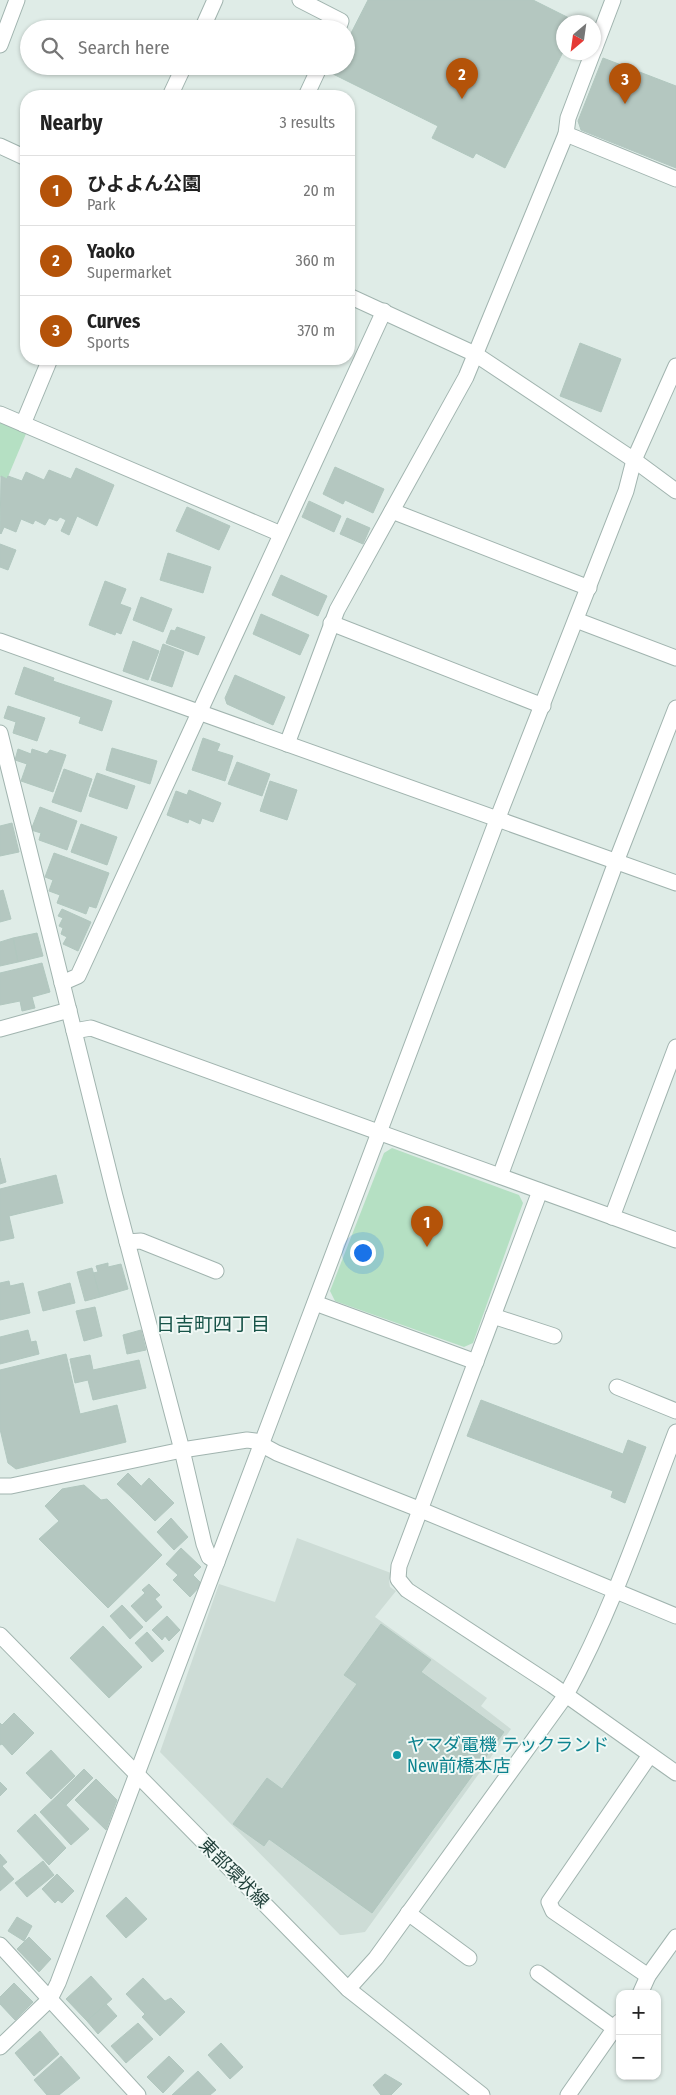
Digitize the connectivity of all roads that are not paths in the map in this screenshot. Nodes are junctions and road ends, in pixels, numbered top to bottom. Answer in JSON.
{"nodes":[{"id":1,"x":17,"y":0,"type":"edge"},
{"id":2,"x":215,"y":0,"type":"edge"},
{"id":3,"x":300,"y":0,"type":"edge"},
{"id":4,"x":613,"y":0,"type":"edge"},
{"id":5,"x":206,"y":20,"type":"edge"},
{"id":6,"x":339,"y":20,"type":"edge"},
{"id":7,"x":601,"y":31,"type":"edge"},
{"id":8,"x":0,"y":45,"type":"edge"},
{"id":9,"x":590,"y":60,"type":"edge"},
{"id":10,"x":180,"y":75,"type":"edge"},
{"id":11,"x":316,"y":75,"type":"edge"},
{"id":12,"x":173,"y":90,"type":"edge"},
{"id":13,"x":309,"y":90,"type":"edge"},
{"id":14,"x":566,"y":134,"type":"junction"},
{"id":15,"x":0,"y":146,"type":"edge"},
{"id":16,"x":20,"y":155,"type":"edge"},
{"id":17,"x":676,"y":179,"type":"edge"},
{"id":18,"x":355,"y":299,"type":"edge"},
{"id":19,"x":384,"y":311,"type":"junction"},
{"id":20,"x":475,"y":354,"type":"junction"},
{"id":21,"x":48,"y":365,"type":"edge"},
{"id":22,"x":676,"y":367,"type":"edge"},
{"id":23,"x":0,"y":414,"type":"edge"},
{"id":24,"x":23,"y":424,"type":"junction"},
{"id":25,"x":634,"y":460,"type":"junction"},
{"id":26,"x":676,"y":491,"type":"edge"},
{"id":27,"x":392,"y":511,"type":"junction"},
{"id":28,"x":281,"y":534,"type":"junction"},
{"id":29,"x":589,"y":588,"type":"junction"},
{"id":30,"x":576,"y":620,"type":"junction"},
{"id":31,"x":331,"y":623,"type":"junction"},
{"id":32,"x":0,"y":642,"type":"edge"},
{"id":33,"x":676,"y":658,"type":"edge"},
{"id":34,"x":542,"y":706,"type":"junction"},
{"id":35,"x":676,"y":708,"type":"edge"},
{"id":36,"x":201,"y":712,"type":"junction"},
{"id":37,"x":0,"y":733,"type":"edge"},
{"id":38,"x":287,"y":744,"type":"junction"},
{"id":39,"x":497,"y":820,"type":"junction"},
{"id":40,"x":616,"y":862,"type":"junction"},
{"id":41,"x":676,"y":883,"type":"edge"},
{"id":42,"x":62,"y":983,"type":"junction"},
{"id":43,"x":69,"y":1010,"type":"junction"},
{"id":44,"x":0,"y":1029,"type":"edge"},
{"id":45,"x":74,"y":1030,"type":"junction"},
{"id":46,"x":676,"y":1047,"type":"edge"},
{"id":47,"x":380,"y":1133,"type":"junction"},
{"id":48,"x":500,"y":1176,"type":"junction"},
{"id":49,"x":540,"y":1191,"type":"junction"},
{"id":50,"x":612,"y":1217,"type":"junction"},
{"id":51,"x":676,"y":1240,"type":"edge"},
{"id":52,"x":127,"y":1242,"type":"junction"},
{"id":53,"x":216,"y":1271,"type":"dead end"},
{"id":54,"x":316,"y":1303,"type":"junction"},
{"id":55,"x":493,"y":1316,"type":"junction"},
{"id":56,"x":554,"y":1336,"type":"dead end"},
{"id":57,"x":476,"y":1362,"type":"junction"},
{"id":58,"x":617,"y":1386,"type":"dead end"},
{"id":59,"x":676,"y":1411,"type":"edge"},
{"id":60,"x":676,"y":1432,"type":"edge"},
{"id":61,"x":262,"y":1444,"type":"junction"},
{"id":62,"x":182,"y":1450,"type":"junction"},
{"id":63,"x":0,"y":1486,"type":"edge"},
{"id":64,"x":421,"y":1510,"type":"junction"},
{"id":65,"x":217,"y":1562,"type":"junction"},
{"id":66,"x":616,"y":1592,"type":"junction"},
{"id":67,"x":676,"y":1616,"type":"edge"},
{"id":68,"x":0,"y":1635,"type":"edge"},
{"id":69,"x":566,"y":1695,"type":"junction"},
{"id":70,"x":650,"y":1755,"type":"junction"},
{"id":71,"x":676,"y":1773,"type":"edge"},
{"id":72,"x":136,"y":1774,"type":"junction"},
{"id":73,"x":408,"y":1913,"type":"junction"},
{"id":74,"x":676,"y":1937,"type":"edge"},
{"id":75,"x":0,"y":1945,"type":"edge"},
{"id":76,"x":469,"y":1958,"type":"dead end"},
{"id":77,"x":538,"y":1973,"type":"dead end"},
{"id":78,"x":648,"y":1976,"type":"junction"},
{"id":79,"x":348,"y":1989,"type":"junction"},
{"id":80,"x":642,"y":1990,"type":"edge"},
{"id":81,"x":50,"y":1999,"type":"junction"},
{"id":82,"x":616,"y":2023,"type":"edge"},
{"id":83,"x":616,"y":2025,"type":"edge"},
{"id":84,"x":0,"y":2047,"type":"edge"},
{"id":85,"x":138,"y":2095,"type":"edge"},
{"id":86,"x":482,"y":2095,"type":"edge"},
{"id":87,"x":568,"y":2095,"type":"edge"}],
"edges":[{"from":1,"to":8,"type":"street"},
{"from":2,"to":5,"type":"street"},
{"from":3,"to":6,"type":"street"},
{"from":4,"to":7,"type":"street"},
{"from":9,"to":14,"type":"street"},
{"from":10,"to":12,"type":"street"},
{"from":11,"to":13,"type":"street"},
{"from":14,"to":17,"type":"street"},
{"from":14,"to":20,"type":"street"},
{"from":15,"to":16,"type":"street"},
{"from":18,"to":19,"type":"street"},
{"from":19,"to":20,"type":"street"},
{"from":19,"to":28,"type":"street"},
{"from":20,"to":25,"type":"street"},
{"from":20,"to":27,"type":"street"},
{"from":21,"to":24,"type":"street"},
{"from":22,"to":25,"type":"street"},
{"from":23,"to":24,"type":"street"},
{"from":24,"to":28,"type":"street"},
{"from":25,"to":26,"type":"street"},
{"from":25,"to":29,"type":"street"},
{"from":27,"to":29,"type":"street"},
{"from":27,"to":31,"type":"street"},
{"from":28,"to":36,"type":"street"},
{"from":29,"to":30,"type":"street"},
{"from":30,"to":33,"type":"street"},
{"from":30,"to":34,"type":"street"},
{"from":31,"to":34,"type":"street"},
{"from":31,"to":38,"type":"street"},
{"from":32,"to":36,"type":"street"},
{"from":34,"to":39,"type":"street"},
{"from":35,"to":40,"type":"street"},
{"from":36,"to":38,"type":"street"},
{"from":36,"to":42,"type":"street"},
{"from":37,"to":42,"type":"street"},
{"from":38,"to":39,"type":"street"},
{"from":39,"to":40,"type":"street"},
{"from":39,"to":47,"type":"street"},
{"from":40,"to":41,"type":"street"},
{"from":40,"to":48,"type":"street"},
{"from":42,"to":43,"type":"street"},
{"from":43,"to":44,"type":"street"},
{"from":43,"to":45,"type":"street"},
{"from":45,"to":47,"type":"street"},
{"from":45,"to":52,"type":"street"},
{"from":46,"to":50,"type":"street"},
{"from":47,"to":48,"type":"street"},
{"from":47,"to":54,"type":"street"},
{"from":48,"to":49,"type":"street"},
{"from":49,"to":50,"type":"street"},
{"from":49,"to":55,"type":"street"},
{"from":50,"to":51,"type":"street"},
{"from":52,"to":53,"type":"street"},
{"from":52,"to":62,"type":"street"},
{"from":54,"to":57,"type":"street"},
{"from":54,"to":61,"type":"street"},
{"from":55,"to":56,"type":"street"},
{"from":55,"to":57,"type":"street"},
{"from":57,"to":64,"type":"street"},
{"from":58,"to":59,"type":"street"},
{"from":60,"to":66,"type":"street"},
{"from":61,"to":62,"type":"street"},
{"from":61,"to":64,"type":"street"},
{"from":61,"to":65,"type":"street"},
{"from":62,"to":63,"type":"street"},
{"from":62,"to":65,"type":"street"},
{"from":64,"to":66,"type":"street"},
{"from":64,"to":69,"type":"street"},
{"from":65,"to":72,"type":"street"},
{"from":66,"to":67,"type":"street"},
{"from":66,"to":69,"type":"street"},
{"from":68,"to":72,"type":"street","name":"東部環状線"},
{"from":69,"to":70,"type":"street"},
{"from":69,"to":73,"type":"street"},
{"from":70,"to":71,"type":"street"},
{"from":70,"to":78,"type":"street"},
{"from":72,"to":79,"type":"street","name":"東部環状線"},
{"from":72,"to":81,"type":"street"},
{"from":73,"to":76,"type":"street"},
{"from":73,"to":79,"type":"street"},
{"from":74,"to":78,"type":"street"},
{"from":75,"to":81,"type":"street"},
{"from":77,"to":82,"type":"street"},
{"from":78,"to":80,"type":"street"},
{"from":79,"to":86,"type":"street","name":"東部環状線"},
{"from":81,"to":84,"type":"street"},
{"from":81,"to":85,"type":"street"},
{"from":83,"to":87,"type":"street"}]}
